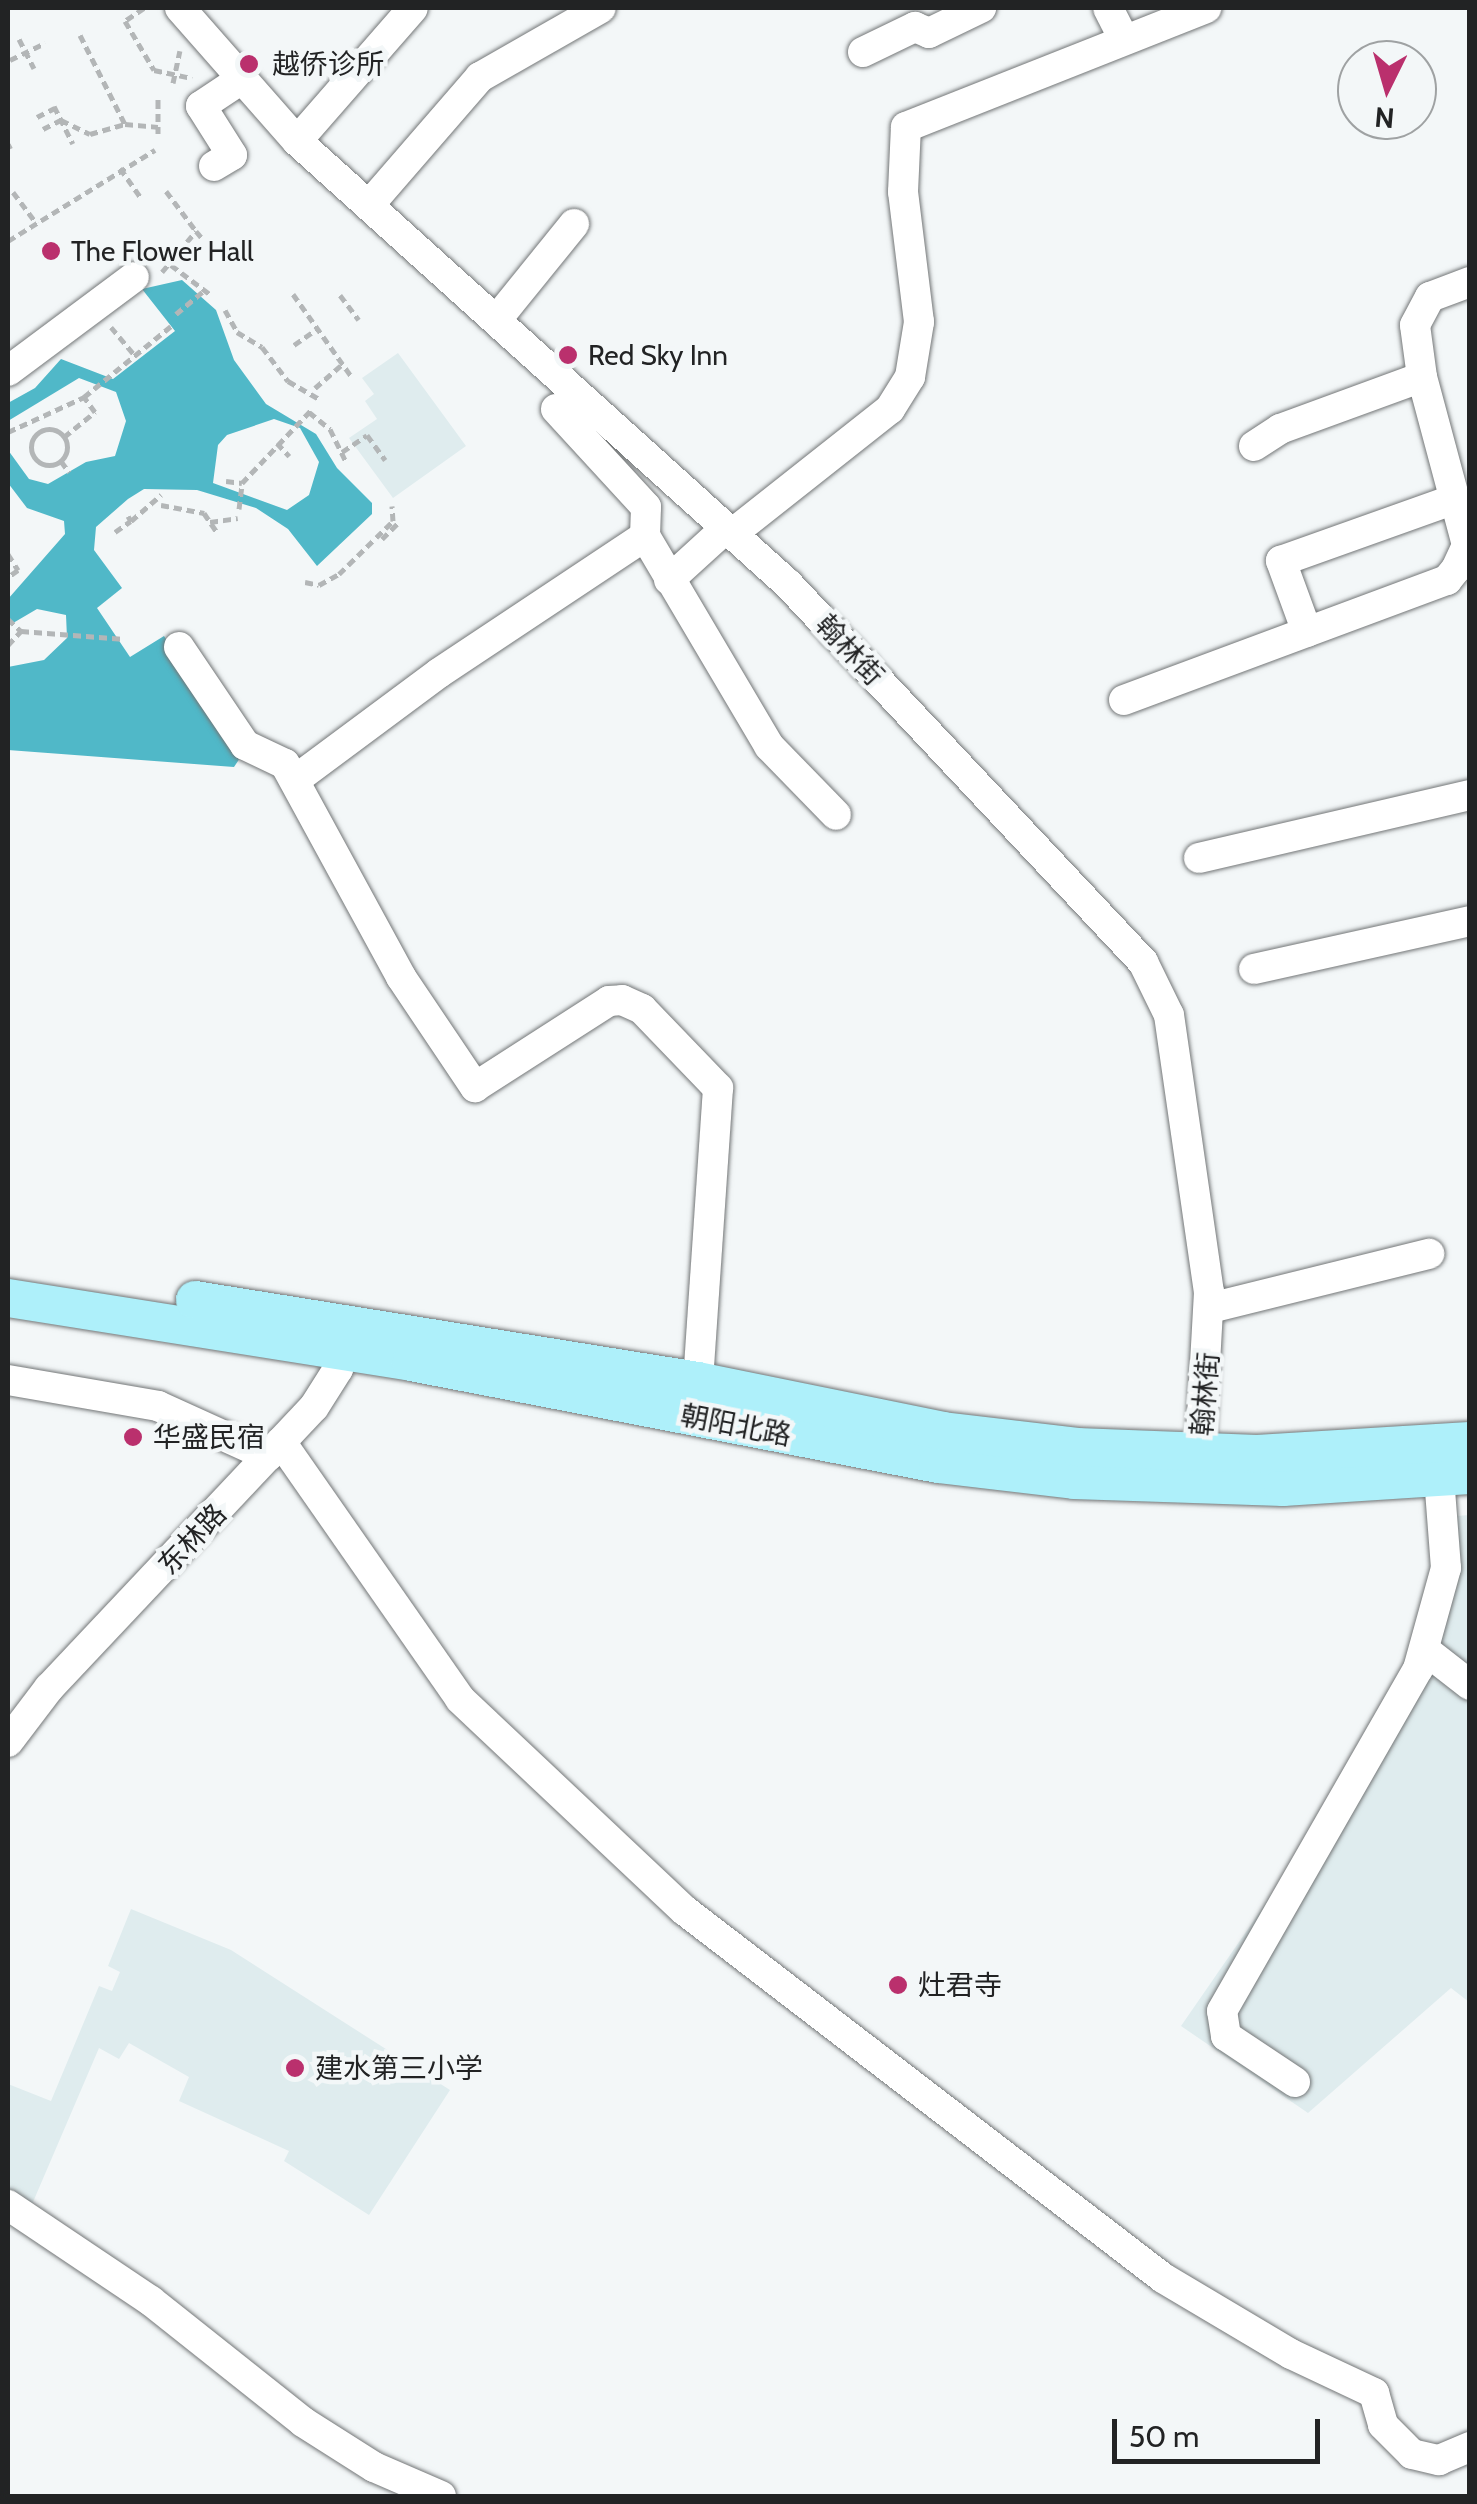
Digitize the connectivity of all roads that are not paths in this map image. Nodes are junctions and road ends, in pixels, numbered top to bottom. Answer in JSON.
{"nodes":[{"id":1,"x":180,"y":8,"type":"edge"},
{"id":2,"x":413,"y":8,"type":"edge"},
{"id":3,"x":602,"y":8,"type":"edge"},
{"id":4,"x":982,"y":8,"type":"edge"},
{"id":5,"x":1108,"y":8,"type":"edge"},
{"id":6,"x":1206,"y":8,"type":"edge"},
{"id":7,"x":1123,"y":38,"type":"junction"},
{"id":8,"x":863,"y":52,"type":"dead end"},
{"id":9,"x":240,"y":80,"type":"junction"},
{"id":10,"x":297,"y":142,"type":"junction"},
{"id":11,"x":214,"y":166,"type":"dead end"},
{"id":12,"x":370,"y":204,"type":"junction"},
{"id":13,"x":574,"y":224,"type":"dead end"},
{"id":14,"x":134,"y":277,"type":"road end"},
{"id":15,"x":1470,"y":282,"type":"edge"},
{"id":16,"x":498,"y":318,"type":"junction"},
{"id":17,"x":8,"y":371,"type":"edge"},
{"id":18,"x":1422,"y":377,"type":"junction"},
{"id":19,"x":556,"y":409,"type":"dead end"},
{"id":20,"x":1254,"y":446,"type":"dead end"},
{"id":21,"x":1455,"y":499,"type":"junction"},
{"id":22,"x":729,"y":530,"type":"junction"},
{"id":23,"x":644,"y":536,"type":"junction"},
{"id":24,"x":669,"y":580,"type":"junction"},
{"id":25,"x":1307,"y":632,"type":"junction"},
{"id":26,"x":179,"y":648,"type":"dead end"},
{"id":27,"x":1124,"y":700,"type":"dead end"},
{"id":28,"x":295,"y":780,"type":"junction"},
{"id":29,"x":1470,"y":795,"type":"edge"},
{"id":30,"x":836,"y":815,"type":"dead end"},
{"id":31,"x":1199,"y":858,"type":"dead end"},
{"id":32,"x":1470,"y":921,"type":"edge"},
{"id":33,"x":1254,"y":969,"type":"dead end"},
{"id":34,"x":1429,"y":1254,"type":"dead end"},
{"id":35,"x":8,"y":1273,"type":"edge"},
{"id":36,"x":8,"y":1298,"type":"edge"},
{"id":37,"x":1210,"y":1308,"type":"junction"},
{"id":38,"x":346,"y":1336,"type":"junction"},
{"id":39,"x":8,"y":1380,"type":"edge"},
{"id":40,"x":698,"y":1381,"type":"junction"},
{"id":41,"x":1470,"y":1441,"type":"edge"},
{"id":42,"x":275,"y":1449,"type":"junction"},
{"id":43,"x":1200,"y":1454,"type":"junction"},
{"id":44,"x":1454,"y":1476,"type":"edge"},
{"id":45,"x":1425,"y":1650,"type":"junction"},
{"id":46,"x":1470,"y":1684,"type":"edge"},
{"id":47,"x":8,"y":1742,"type":"edge"},
{"id":48,"x":1295,"y":2082,"type":"dead end"},
{"id":49,"x":8,"y":2205,"type":"edge"},
{"id":50,"x":1470,"y":2447,"type":"edge"},
{"id":51,"x":441,"y":2496,"type":"edge"}],
"edges":[{"from":1,"to":9,"type":"street","name":"翰林街"},
{"from":2,"to":10,"type":"street"},
{"from":3,"to":12,"type":"street"},
{"from":4,"to":8,"type":"street"},
{"from":5,"to":7,"type":"street"},
{"from":6,"to":7,"type":"street"},
{"from":7,"to":22,"type":"street"},
{"from":9,"to":10,"type":"street","name":"翰林街"},
{"from":9,"to":11,"type":"street"},
{"from":10,"to":12,"type":"street","name":"翰林街"},
{"from":12,"to":16,"type":"street","name":"翰林街"},
{"from":13,"to":16,"type":"street"},
{"from":14,"to":17,"type":"street"},
{"from":15,"to":18,"type":"street"},
{"from":16,"to":22,"type":"street","name":"翰林街"},
{"from":18,"to":20,"type":"street"},
{"from":18,"to":21,"type":"street"},
{"from":19,"to":23,"type":"street"},
{"from":21,"to":25,"type":"street"},
{"from":21,"to":25,"type":"street"},
{"from":22,"to":24,"type":"street"},
{"from":22,"to":37,"type":"street","name":"翰林街"},
{"from":23,"to":24,"type":"street"},
{"from":23,"to":28,"type":"street"},
{"from":24,"to":30,"type":"street"},
{"from":25,"to":27,"type":"street"},
{"from":26,"to":28,"type":"street"},
{"from":28,"to":40,"type":"street"},
{"from":29,"to":31,"type":"street"},
{"from":32,"to":33,"type":"street"},
{"from":34,"to":37,"type":"street"},
{"from":35,"to":38,"type":"main road","name":"朝阳北路"},
{"from":36,"to":38,"type":"main road","name":"朝阳北路"},
{"from":37,"to":43,"type":"street","name":"翰林街"},
{"from":38,"to":40,"type":"main road","name":"朝阳北路"},
{"from":38,"to":42,"type":"street","name":"东林路"},
{"from":38,"to":44,"type":"main road","name":"朝阳北路"},
{"from":39,"to":42,"type":"street"},
{"from":40,"to":43,"type":"main road","name":"朝阳北路"},
{"from":41,"to":43,"type":"main road","name":"朝阳北路"},
{"from":42,"to":47,"type":"street","name":"东林路"},
{"from":42,"to":50,"type":"street"},
{"from":44,"to":45,"type":"street"},
{"from":45,"to":46,"type":"street"},
{"from":45,"to":48,"type":"street"},
{"from":49,"to":51,"type":"street"}]}
